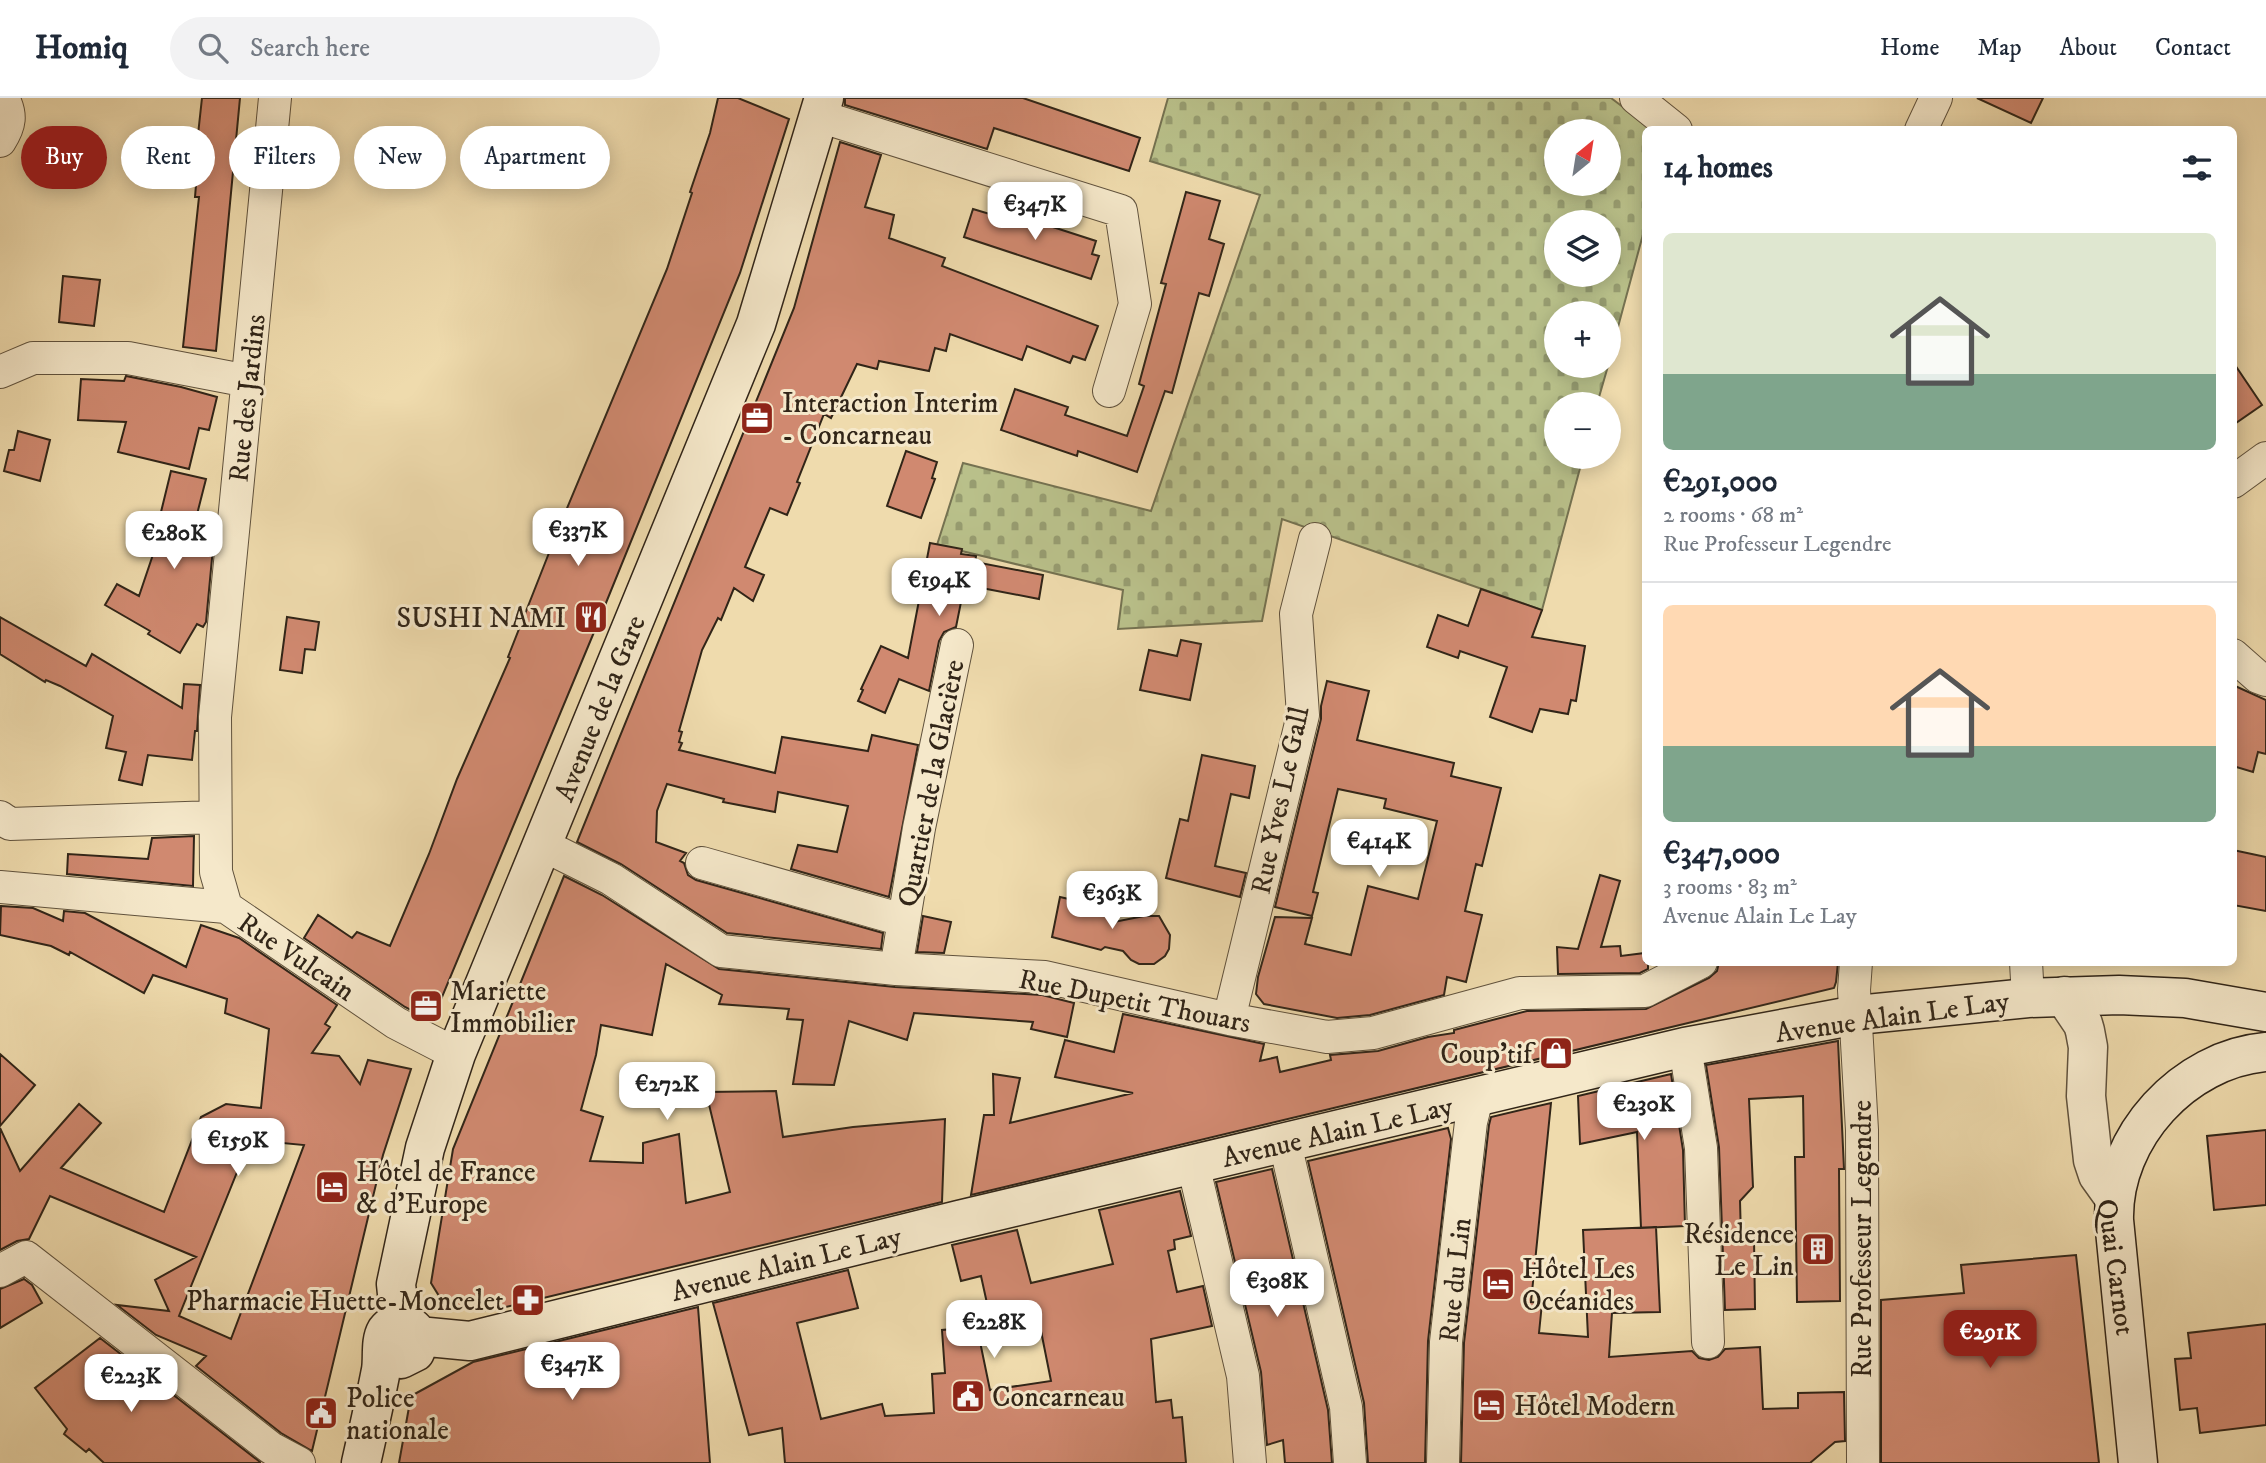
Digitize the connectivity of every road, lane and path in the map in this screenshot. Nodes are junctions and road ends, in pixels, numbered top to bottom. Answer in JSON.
{"nodes":[{"id":1,"x":2,"y":98,"type":"edge"},
{"id":2,"x":275,"y":98,"type":"edge"},
{"id":3,"x":1636,"y":98,"type":"edge"},
{"id":4,"x":1936,"y":98,"type":"edge"},
{"id":5,"x":822,"y":107,"type":"edge"},
{"id":6,"x":1671,"y":126,"type":"edge"},
{"id":7,"x":1923,"y":126,"type":"edge"},
{"id":8,"x":0,"y":141,"type":"edge"},
{"id":9,"x":0,"y":372,"type":"edge"},
{"id":10,"x":248,"y":381,"type":"junction"},
{"id":11,"x":1109,"y":391,"type":"dead end"},
{"id":12,"x":2266,"y":458,"type":"edge"},
{"id":13,"x":2237,"y":479,"type":"edge"},
{"id":14,"x":1315,"y":539,"type":"dead end"},
{"id":15,"x":957,"y":645,"type":"dead end"},
{"id":16,"x":2237,"y":658,"type":"edge"},
{"id":17,"x":2266,"y":680,"type":"edge"},
{"id":18,"x":0,"y":817,"type":"edge"},
{"id":19,"x":215,"y":817,"type":"junction"},
{"id":20,"x":543,"y":845,"type":"junction"},
{"id":21,"x":702,"y":863,"type":"dead end"},
{"id":22,"x":0,"y":887,"type":"edge"},
{"id":23,"x":226,"y":907,"type":"junction"},
{"id":24,"x":903,"y":920,"type":"junction"},
{"id":25,"x":1692,"y":966,"type":"edge"},
{"id":26,"x":1856,"y":966,"type":"edge"},
{"id":27,"x":897,"y":969,"type":"junction"},
{"id":28,"x":2039,"y":986,"type":"edge"},
{"id":29,"x":2266,"y":1012,"type":"edge"},
{"id":30,"x":1857,"y":1015,"type":"junction"},
{"id":31,"x":1228,"y":1019,"type":"junction"},
{"id":32,"x":1685,"y":1047,"type":"junction"},
{"id":33,"x":2266,"y":1052,"type":"edge"},
{"id":34,"x":456,"y":1054,"type":"junction"},
{"id":35,"x":1477,"y":1098,"type":"junction"},
{"id":36,"x":1285,"y":1143,"type":"junction"},
{"id":37,"x":1193,"y":1164,"type":"junction"},
{"id":38,"x":2113,"y":1196,"type":"junction"},
{"id":39,"x":0,"y":1271,"type":"edge"},
{"id":40,"x":402,"y":1340,"type":"junction"},
{"id":41,"x":1708,"y":1342,"type":"dead end"},
{"id":42,"x":299,"y":1463,"type":"edge"},
{"id":43,"x":361,"y":1463,"type":"edge"},
{"id":44,"x":379,"y":1463,"type":"edge"},
{"id":45,"x":1250,"y":1463,"type":"edge"},
{"id":46,"x":1350,"y":1463,"type":"edge"},
{"id":47,"x":1443,"y":1463,"type":"edge"},
{"id":48,"x":1863,"y":1463,"type":"edge"},
{"id":49,"x":2138,"y":1463,"type":"edge"}],
"edges":[{"from":1,"to":8,"type":"street"},
{"from":2,"to":10,"type":"street","name":"Rue des Jardins"},
{"from":3,"to":6,"type":"street"},
{"from":4,"to":7,"type":"street"},
{"from":5,"to":11,"type":"street"},
{"from":5,"to":20,"type":"main road","name":"Avenue de la Gare"},
{"from":9,"to":10,"type":"street"},
{"from":10,"to":19,"type":"street","name":"Rue des Jardins"},
{"from":12,"to":13,"type":"street"},
{"from":14,"to":31,"type":"street","name":"Rue Yves Le Gall"},
{"from":15,"to":24,"type":"street","name":"Quartier de la Glacière"},
{"from":16,"to":17,"type":"street"},
{"from":18,"to":19,"type":"street"},
{"from":19,"to":23,"type":"street","name":"Rue des Jardins"},
{"from":20,"to":27,"type":"street","name":"Rue Dupetit Thouars"},
{"from":20,"to":34,"type":"main road","name":"Avenue de la Gare"},
{"from":21,"to":24,"type":"street","name":"Quartier de la Glacière"},
{"from":22,"to":23,"type":"street","name":"Rue Vulcain"},
{"from":23,"to":34,"type":"street","name":"Rue Vulcain"},
{"from":24,"to":27,"type":"street","name":"Quartier de la Glacière"},
{"from":25,"to":31,"type":"street","name":"Rue Dupetit Thouars"},
{"from":26,"to":30,"type":"street","name":"Rue Professeur Legendre"},
{"from":27,"to":31,"type":"street","name":"Rue Dupetit Thouars"},
{"from":28,"to":29,"type":"main road","name":"Avenue Alain Le Lay"},
{"from":28,"to":30,"type":"main road","name":"Avenue Alain Le Lay"},
{"from":28,"to":38,"type":"main road","name":"Quai Carnot"},
{"from":30,"to":32,"type":"main road","name":"Avenue Alain Le Lay"},
{"from":30,"to":48,"type":"street","name":"Rue Professeur Legendre"},
{"from":32,"to":35,"type":"main road","name":"Avenue Alain Le Lay"},
{"from":32,"to":41,"type":"street"},
{"from":33,"to":38,"type":"main road"},
{"from":34,"to":40,"type":"main road","name":"Avenue de la Gare"},
{"from":35,"to":36,"type":"main road","name":"Avenue Alain Le Lay"},
{"from":35,"to":47,"type":"street","name":"Rue du Lin"},
{"from":36,"to":37,"type":"main road","name":"Avenue Alain Le Lay"},
{"from":36,"to":46,"type":"street"},
{"from":37,"to":40,"type":"main road","name":"Avenue Alain Le Lay"},
{"from":37,"to":45,"type":"street"},
{"from":38,"to":49,"type":"main road","name":"Quai Carnot"},
{"from":39,"to":42,"type":"street"},
{"from":40,"to":43,"type":"main road","name":"Avenue de la Gare"},
{"from":40,"to":44,"type":"main road","name":"Avenue de la Gare"}]}
